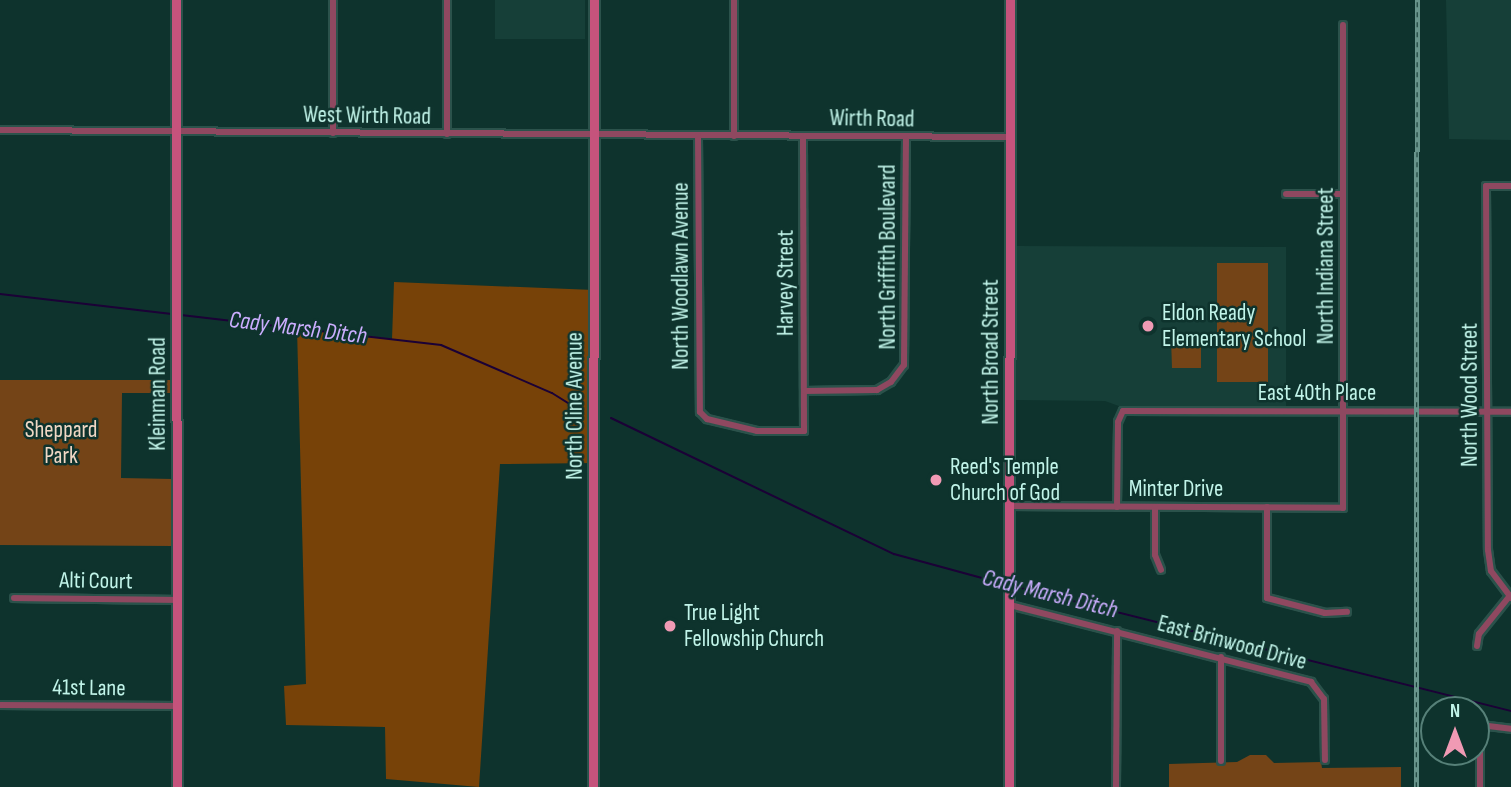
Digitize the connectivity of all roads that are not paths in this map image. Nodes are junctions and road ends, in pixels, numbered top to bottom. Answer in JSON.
{"nodes":[{"id":1,"x":176,"y":0,"type":"edge"},
{"id":2,"x":333,"y":0,"type":"edge"},
{"id":3,"x":447,"y":0,"type":"edge"},
{"id":4,"x":594,"y":0,"type":"edge"},
{"id":5,"x":734,"y":0,"type":"edge"},
{"id":6,"x":1010,"y":0,"type":"edge"},
{"id":7,"x":1343,"y":25,"type":"dead end"},
{"id":8,"x":0,"y":130,"type":"edge"},
{"id":9,"x":176,"y":132,"type":"junction"},
{"id":10,"x":333,"y":132,"type":"junction"},
{"id":11,"x":447,"y":134,"type":"junction"},
{"id":12,"x":594,"y":135,"type":"junction"},
{"id":13,"x":698,"y":136,"type":"junction"},
{"id":14,"x":734,"y":136,"type":"junction"},
{"id":15,"x":803,"y":136,"type":"junction"},
{"id":16,"x":906,"y":137,"type":"junction"},
{"id":17,"x":1009,"y":137,"type":"junction"},
{"id":18,"x":1511,"y":186,"type":"edge"},
{"id":19,"x":1286,"y":194,"type":"dead end"},
{"id":20,"x":1343,"y":194,"type":"junction"},
{"id":21,"x":804,"y":391,"type":"junction"},
{"id":22,"x":1343,"y":411,"type":"junction"},
{"id":23,"x":1488,"y":412,"type":"junction"},
{"id":24,"x":1511,"y":412,"type":"edge"},
{"id":25,"x":804,"y":431,"type":"joint"},
{"id":26,"x":1010,"y":506,"type":"junction"},
{"id":27,"x":1117,"y":507,"type":"junction"},
{"id":28,"x":1155,"y":507,"type":"junction"},
{"id":29,"x":1267,"y":507,"type":"junction"},
{"id":30,"x":1343,"y":508,"type":"joint"},
{"id":31,"x":1161,"y":570,"type":"dead end"},
{"id":32,"x":1510,"y":597,"type":"edge"},
{"id":33,"x":14,"y":598,"type":"dead end"},
{"id":34,"x":178,"y":600,"type":"junction"},
{"id":35,"x":1010,"y":605,"type":"junction"},
{"id":36,"x":1347,"y":612,"type":"dead end"},
{"id":37,"x":1117,"y":631,"type":"junction"},
{"id":38,"x":1477,"y":646,"type":"dead end"},
{"id":39,"x":1221,"y":657,"type":"junction"},
{"id":40,"x":0,"y":705,"type":"edge"},
{"id":41,"x":177,"y":706,"type":"junction"},
{"id":42,"x":1511,"y":729,"type":"edge"},
{"id":43,"x":1325,"y":760,"type":"dead end"},
{"id":44,"x":1221,"y":761,"type":"dead end"},
{"id":45,"x":177,"y":787,"type":"edge"},
{"id":46,"x":593,"y":787,"type":"edge"},
{"id":47,"x":1009,"y":787,"type":"edge"},
{"id":48,"x":1116,"y":787,"type":"edge"},
{"id":49,"x":1480,"y":787,"type":"edge"}],
"edges":[{"from":1,"to":9,"type":"street","name":"Kleinman Road"},
{"from":2,"to":10,"type":"street"},
{"from":3,"to":11,"type":"street"},
{"from":4,"to":12,"type":"street","name":"North Cline Avenue"},
{"from":5,"to":14,"type":"street"},
{"from":6,"to":17,"type":"street","name":"North Broad Street"},
{"from":7,"to":20,"type":"street","name":"North Indiana Street"},
{"from":8,"to":9,"type":"street","name":"West Wirth Road"},
{"from":9,"to":10,"type":"street","name":"West Wirth Road"},
{"from":9,"to":34,"type":"street","name":"Kleinman Road"},
{"from":10,"to":11,"type":"street","name":"West Wirth Road"},
{"from":11,"to":12,"type":"street","name":"West Wirth Road"},
{"from":12,"to":13,"type":"street","name":"West Wirth Road"},
{"from":12,"to":46,"type":"street","name":"North Cline Avenue"},
{"from":13,"to":14,"type":"street","name":"West Wirth Road"},
{"from":13,"to":25,"type":"street","name":"North Woodlawn Avenue"},
{"from":14,"to":15,"type":"street","name":"Wirth Road"},
{"from":15,"to":16,"type":"street","name":"Wirth Road"},
{"from":15,"to":21,"type":"street","name":"Harvey Street"},
{"from":16,"to":17,"type":"street","name":"Wirth Road"},
{"from":16,"to":21,"type":"street","name":"North Griffith Boulevard"},
{"from":17,"to":26,"type":"street","name":"North Broad Street"},
{"from":18,"to":23,"type":"street","name":"North Wood Street"},
{"from":19,"to":20,"type":"street"},
{"from":20,"to":22,"type":"street","name":"North Indiana Street"},
{"from":21,"to":25,"type":"street","name":"Harvey Street"},
{"from":22,"to":23,"type":"street","name":"East 40th Place"},
{"from":22,"to":27,"type":"street","name":"East 40th Place"},
{"from":22,"to":30,"type":"street","name":"North Indiana Street"},
{"from":23,"to":24,"type":"street","name":"East 40th Place"},
{"from":23,"to":32,"type":"street","name":"North Wood Street"},
{"from":26,"to":27,"type":"street","name":"Minter Drive"},
{"from":26,"to":35,"type":"street","name":"North Broad Street"},
{"from":27,"to":28,"type":"street","name":"Minter Drive"},
{"from":28,"to":29,"type":"street","name":"Minter Drive"},
{"from":28,"to":31,"type":"street"},
{"from":29,"to":30,"type":"street","name":"Minter Drive"},
{"from":29,"to":36,"type":"street"},
{"from":32,"to":38,"type":"street"},
{"from":33,"to":34,"type":"street","name":"Alti Court"},
{"from":34,"to":41,"type":"street","name":"Kleinman Road"},
{"from":35,"to":37,"type":"street","name":"East Brinwood Drive"},
{"from":35,"to":47,"type":"street","name":"North Broad Street"},
{"from":37,"to":39,"type":"street","name":"East Brinwood Drive"},
{"from":37,"to":48,"type":"street"},
{"from":39,"to":43,"type":"street","name":"East Brinwood Drive"},
{"from":39,"to":44,"type":"street"},
{"from":40,"to":41,"type":"street","name":"41st Lane"},
{"from":41,"to":45,"type":"street","name":"Kleinman Road"},
{"from":42,"to":49,"type":"street"}]}
